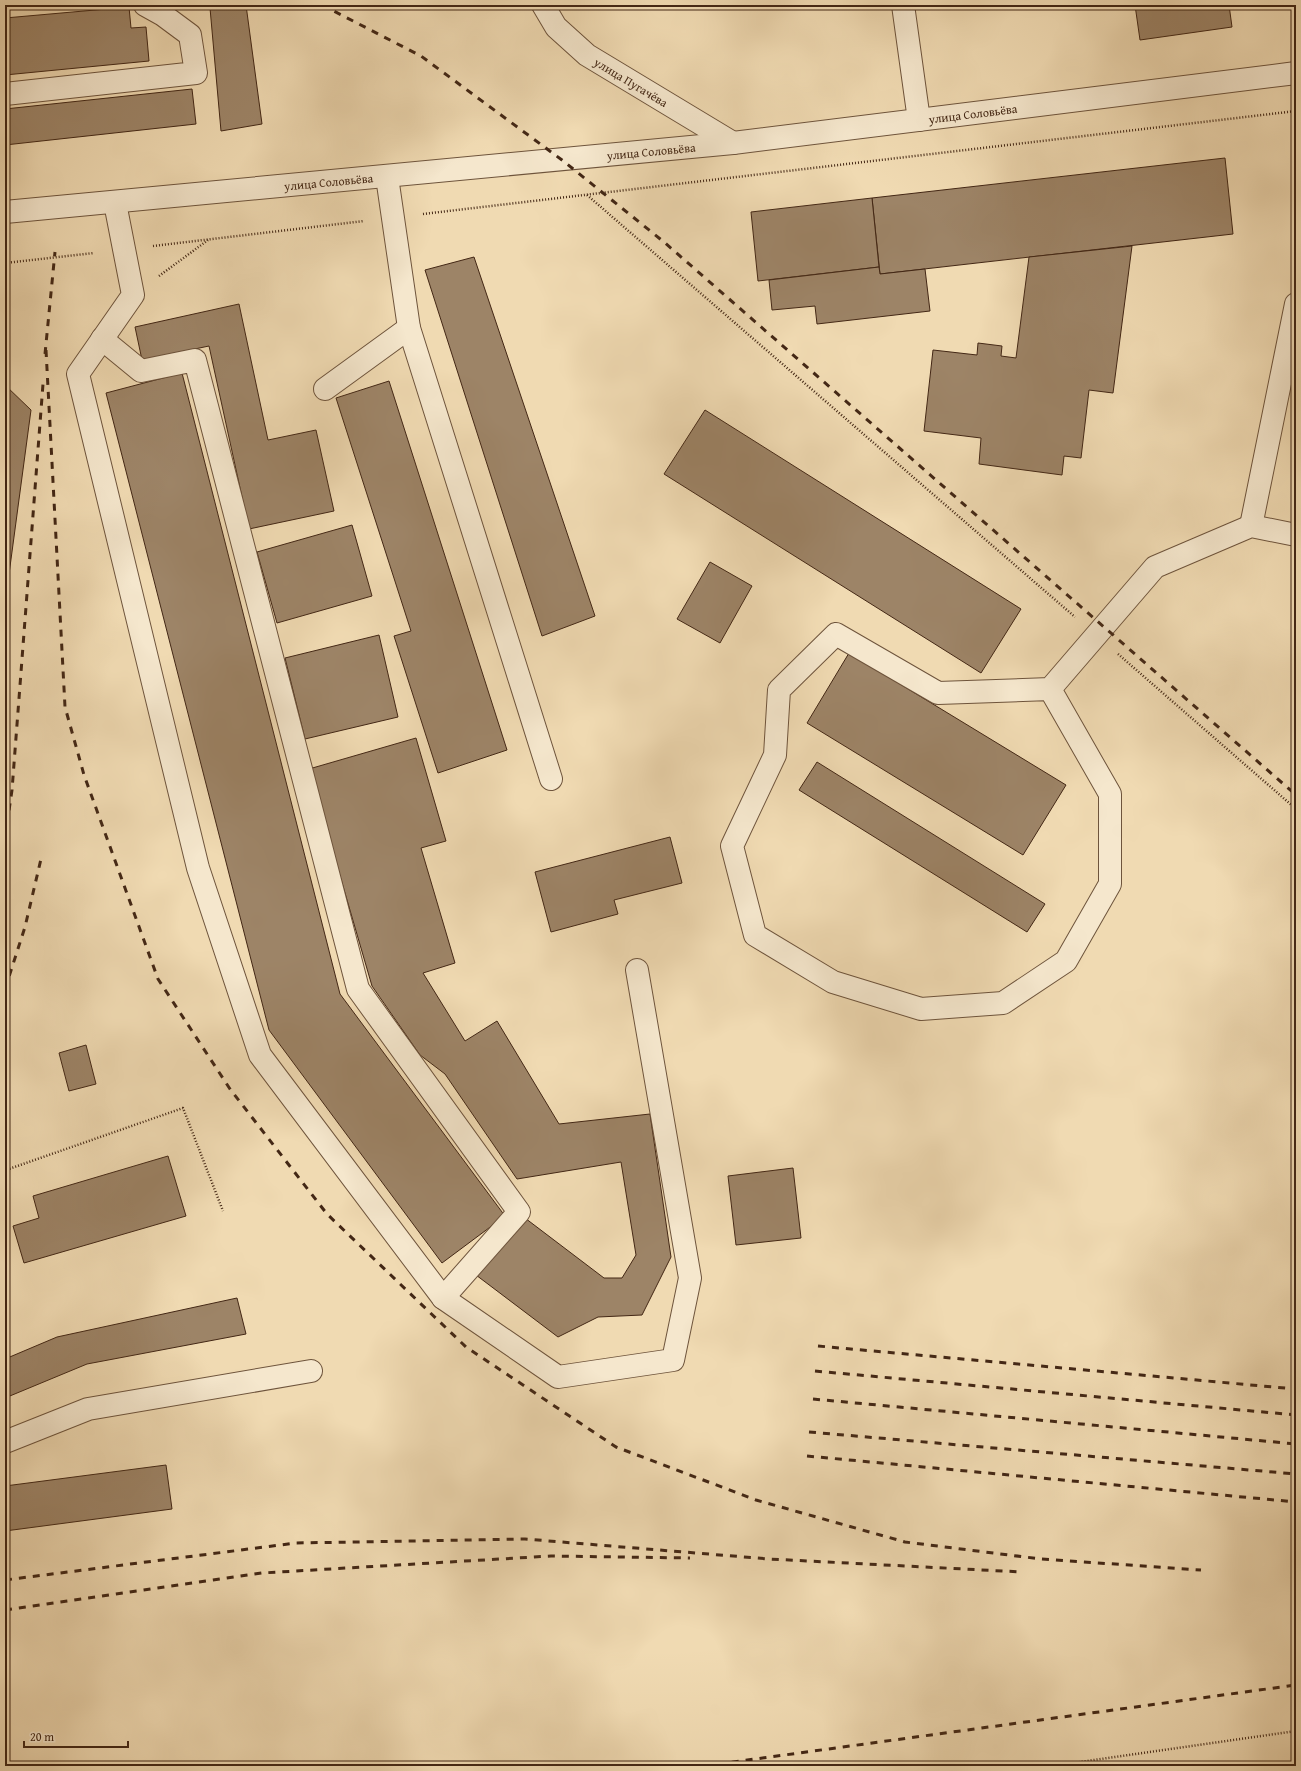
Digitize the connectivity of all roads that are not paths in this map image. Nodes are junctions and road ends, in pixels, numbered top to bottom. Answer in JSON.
{"nodes":[{"id":1,"x":145,"y":5,"type":"edge"},
{"id":2,"x":543,"y":5,"type":"edge"},
{"id":3,"x":903,"y":5,"type":"edge"},
{"id":4,"x":1296,"y":72,"type":"edge"},
{"id":5,"x":5,"y":94,"type":"edge"},
{"id":6,"x":919,"y":120,"type":"junction"},
{"id":7,"x":733,"y":143,"type":"junction"},
{"id":8,"x":387,"y":176,"type":"junction"},
{"id":9,"x":115,"y":203,"type":"junction"},
{"id":10,"x":5,"y":212,"type":"edge"},
{"id":11,"x":1295,"y":311,"type":"edge"},
{"id":12,"x":408,"y":328,"type":"junction"},
{"id":13,"x":102,"y":339,"type":"junction"},
{"id":14,"x":325,"y":389,"type":"dead end"},
{"id":15,"x":1251,"y":526,"type":"junction"},
{"id":16,"x":1296,"y":534,"type":"edge"},
{"id":17,"x":1050,"y":689,"type":"junction"},
{"id":18,"x":551,"y":779,"type":"dead end"},
{"id":19,"x":637,"y":970,"type":"dead end"},
{"id":20,"x":443,"y":1298,"type":"junction"},
{"id":21,"x":311,"y":1371,"type":"dead end"},
{"id":22,"x":5,"y":1442,"type":"edge"}],
"edges":[{"from":1,"to":5,"type":"street"},
{"from":2,"to":7,"type":"street","name":"улица Пугачёва"},
{"from":3,"to":6,"type":"street"},
{"from":4,"to":6,"type":"street","name":"улица Соловьёва"},
{"from":6,"to":7,"type":"street","name":"улица Соловьёва"},
{"from":7,"to":8,"type":"street","name":"улица Соловьёва"},
{"from":8,"to":9,"type":"street","name":"улица Соловьёва"},
{"from":8,"to":12,"type":"street"},
{"from":9,"to":10,"type":"street","name":"улица Соловьёва"},
{"from":9,"to":13,"type":"street"},
{"from":11,"to":15,"type":"street"},
{"from":12,"to":14,"type":"street"},
{"from":12,"to":18,"type":"street"},
{"from":13,"to":20,"type":"street"},
{"from":13,"to":20,"type":"street"},
{"from":15,"to":16,"type":"street"},
{"from":15,"to":17,"type":"street"},
{"from":17,"to":17,"type":"street"},
{"from":19,"to":20,"type":"street"},
{"from":21,"to":22,"type":"street"}]}
